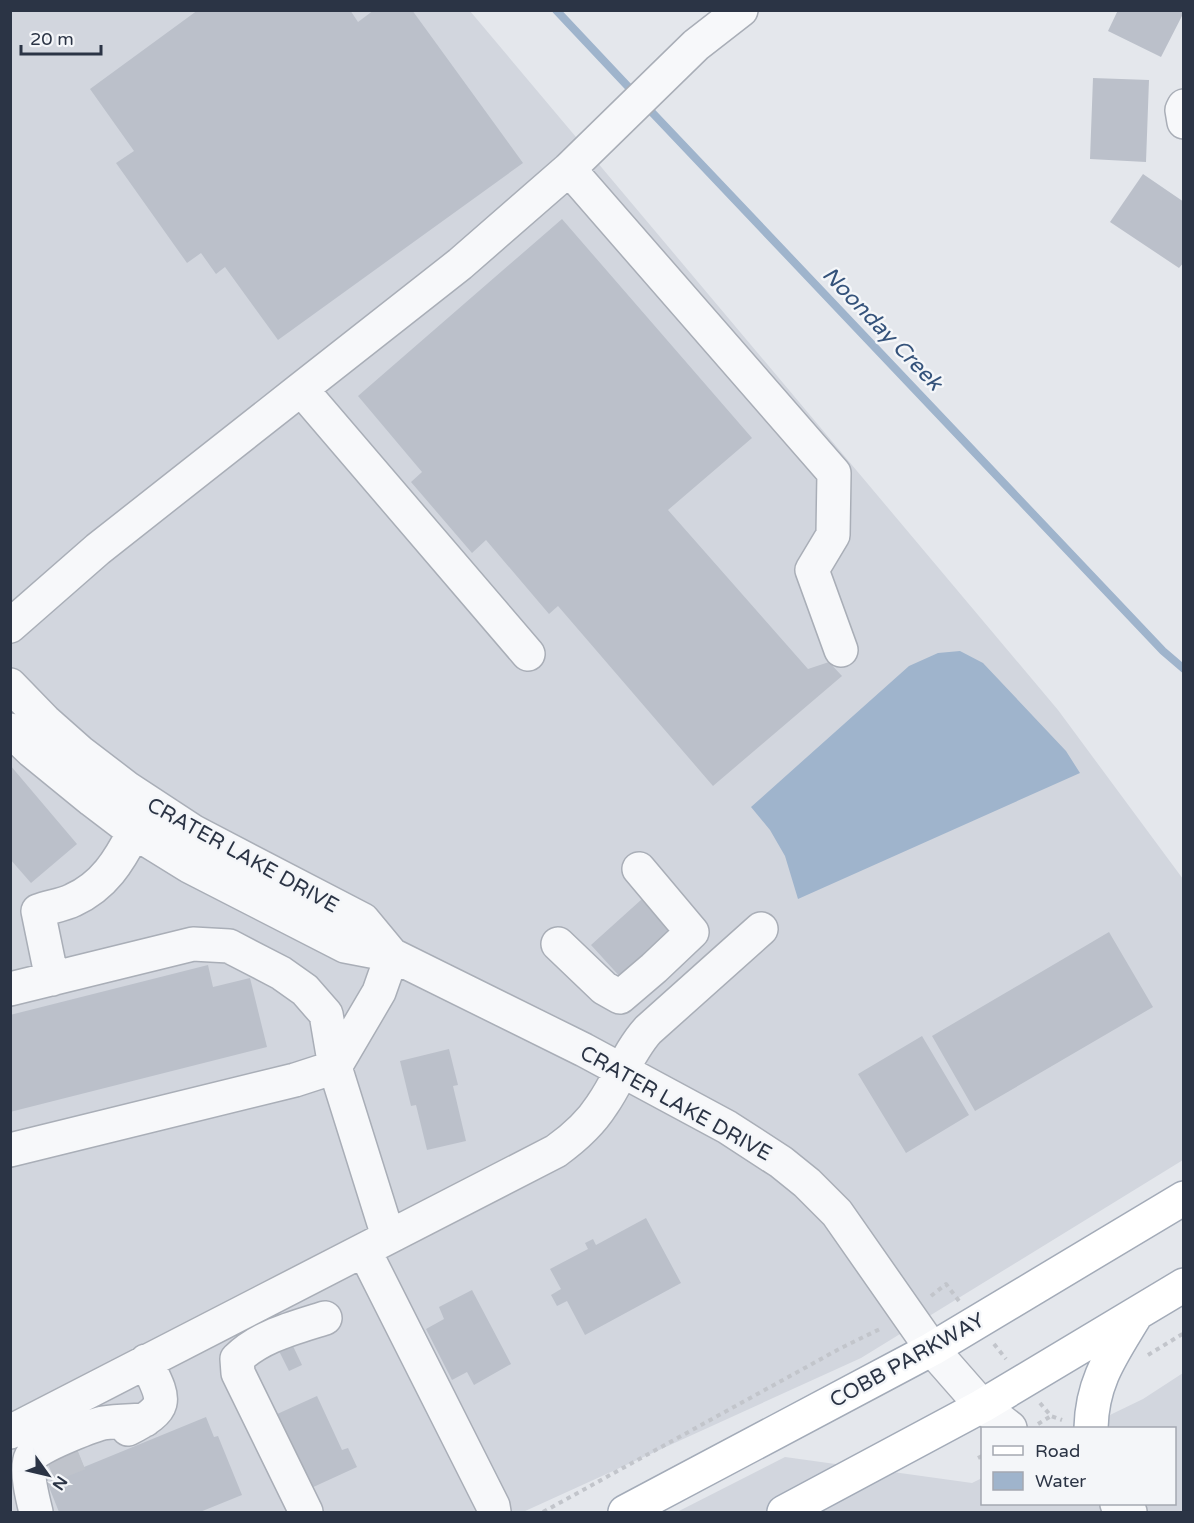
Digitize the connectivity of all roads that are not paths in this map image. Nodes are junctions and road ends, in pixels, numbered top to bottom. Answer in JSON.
{"nodes":[{"id":1,"x":741,"y":10,"type":"edge"},
{"id":2,"x":1184,"y":106,"type":"edge"},
{"id":3,"x":1184,"y":122,"type":"edge"},
{"id":4,"x":569,"y":169,"type":"junction"},
{"id":5,"x":301,"y":388,"type":"junction"},
{"id":6,"x":10,"y":626,"type":"edge"},
{"id":7,"x":841,"y":650,"type":"dead end"},
{"id":8,"x":528,"y":654,"type":"dead end"},
{"id":9,"x":10,"y":685,"type":"edge"},
{"id":10,"x":10,"y":730,"type":"edge"},
{"id":11,"x":134,"y":832,"type":"junction"},
{"id":12,"x":639,"y":869,"type":"dead end"},
{"id":13,"x":761,"y":929,"type":"dead end"},
{"id":14,"x":558,"y":944,"type":"dead end"},
{"id":15,"x":392,"y":955,"type":"junction"},
{"id":16,"x":52,"y":979,"type":"junction"},
{"id":17,"x":10,"y":989,"type":"edge"},
{"id":18,"x":335,"y":1067,"type":"junction"},
{"id":19,"x":621,"y":1071,"type":"junction"},
{"id":20,"x":10,"y":1150,"type":"edge"},
{"id":21,"x":1184,"y":1198,"type":"edge"},
{"id":22,"x":376,"y":1243,"type":"junction"},
{"id":23,"x":1184,"y":1285,"type":"edge"},
{"id":24,"x":1137,"y":1314,"type":"junction"},
{"id":25,"x":325,"y":1318,"type":"dead end"},
{"id":26,"x":146,"y":1361,"type":"junction"},
{"id":27,"x":945,"y":1364,"type":"junction"},
{"id":28,"x":982,"y":1406,"type":"junction"},
{"id":29,"x":145,"y":1420,"type":"junction"},
{"id":30,"x":1009,"y":1427,"type":"edge"},
{"id":31,"x":1091,"y":1427,"type":"edge"},
{"id":32,"x":10,"y":1432,"type":"edge"},
{"id":33,"x":52,"y":1465,"type":"junction"},
{"id":34,"x":497,"y":1510,"type":"edge"},
{"id":35,"x":36,"y":1512,"type":"edge"},
{"id":36,"x":306,"y":1512,"type":"edge"},
{"id":37,"x":625,"y":1512,"type":"edge"},
{"id":38,"x":784,"y":1512,"type":"edge"}],
"edges":[{"from":1,"to":4,"type":"street"},
{"from":2,"to":3,"type":"street"},
{"from":4,"to":5,"type":"street"},
{"from":4,"to":7,"type":"street"},
{"from":5,"to":6,"type":"street"},
{"from":5,"to":8,"type":"street"},
{"from":9,"to":15,"type":"street","name":"CRATER LAKE DRIVE"},
{"from":10,"to":11,"type":"street","name":"CRATER LAKE DRIVE"},
{"from":11,"to":15,"type":"street","name":"CRATER LAKE DRIVE"},
{"from":11,"to":16,"type":"street"},
{"from":12,"to":14,"type":"street"},
{"from":13,"to":19,"type":"street"},
{"from":15,"to":18,"type":"street"},
{"from":15,"to":19,"type":"street","name":"CRATER LAKE DRIVE"},
{"from":16,"to":17,"type":"street"},
{"from":16,"to":18,"type":"street"},
{"from":18,"to":20,"type":"street"},
{"from":18,"to":22,"type":"street"},
{"from":19,"to":22,"type":"street"},
{"from":19,"to":27,"type":"street","name":"CRATER LAKE DRIVE"},
{"from":21,"to":27,"type":"main road","name":"COBB PARKWAY"},
{"from":22,"to":26,"type":"street"},
{"from":22,"to":34,"type":"street"},
{"from":23,"to":24,"type":"main road"},
{"from":24,"to":28,"type":"main road"},
{"from":24,"to":31,"type":"main road"},
{"from":25,"to":36,"type":"street"},
{"from":26,"to":29,"type":"street"},
{"from":26,"to":32,"type":"street"},
{"from":27,"to":28,"type":"street","name":"CRATER LAKE DRIVE"},
{"from":27,"to":37,"type":"main road","name":"COBB PARKWAY"},
{"from":28,"to":30,"type":"street","name":"CRATER LAKE DRIVE"},
{"from":28,"to":38,"type":"main road"},
{"from":29,"to":33,"type":"street"},
{"from":29,"to":33,"type":"street"},
{"from":33,"to":35,"type":"street"}]}
